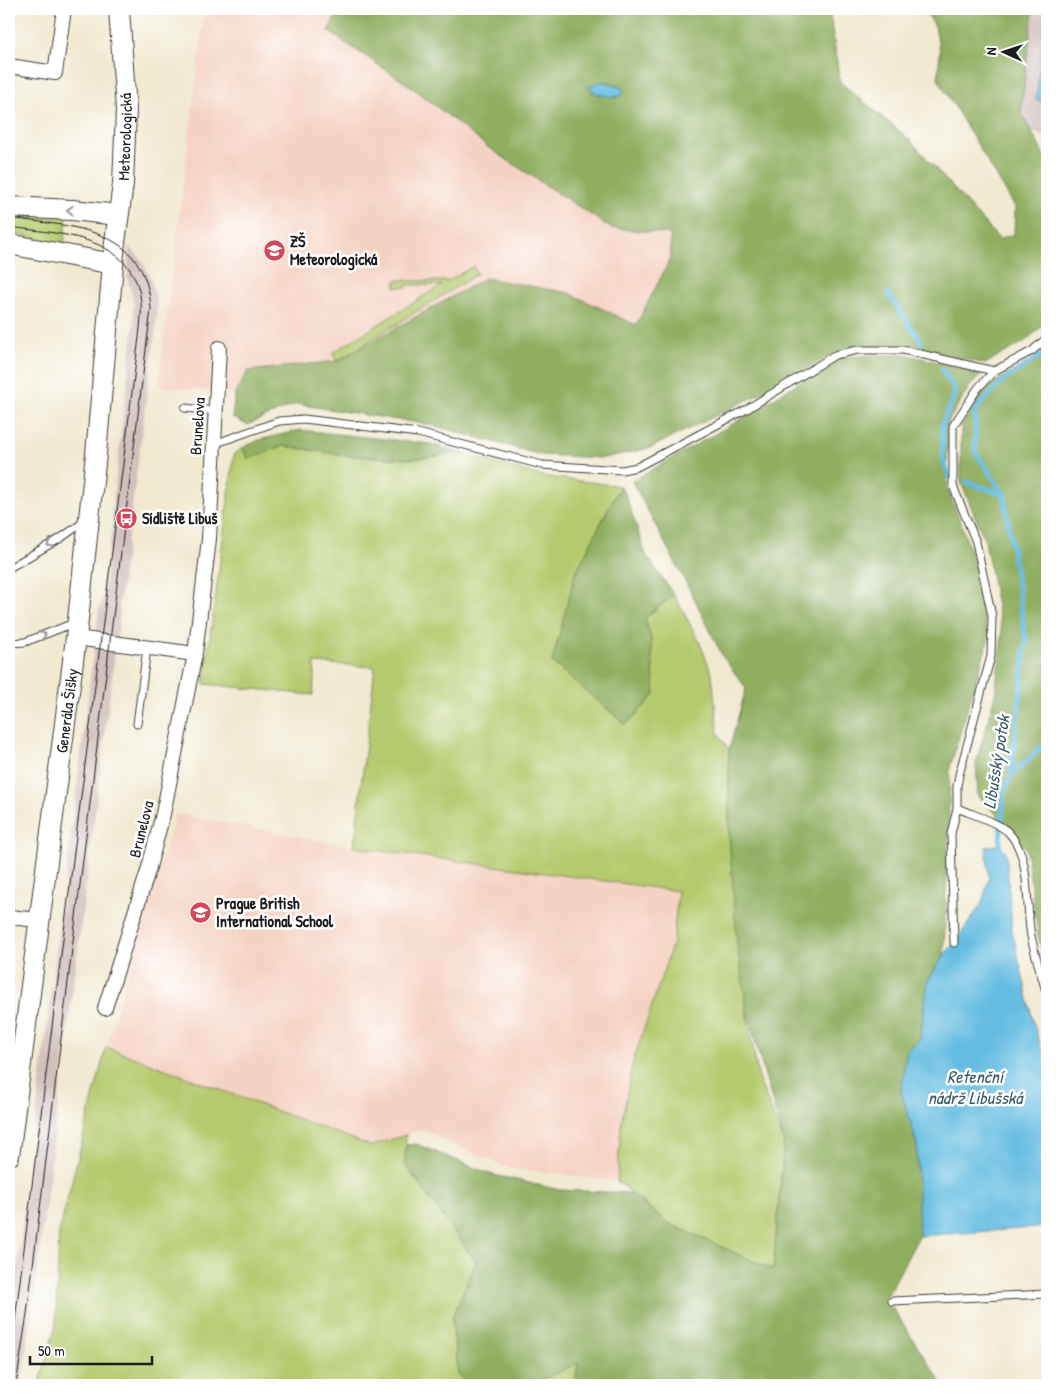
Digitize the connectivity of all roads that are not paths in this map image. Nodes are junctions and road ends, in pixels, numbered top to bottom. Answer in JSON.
{"nodes":[{"id":1,"x":64,"y":9,"type":"edge"},
{"id":2,"x":119,"y":9,"type":"edge"},
{"id":3,"x":9,"y":66,"type":"edge"},
{"id":4,"x":9,"y":207,"type":"edge"},
{"id":5,"x":118,"y":215,"type":"junction"},
{"id":6,"x":9,"y":244,"type":"edge"},
{"id":7,"x":113,"y":264,"type":"junction"},
{"id":8,"x":1047,"y":338,"type":"edge"},
{"id":9,"x":219,"y":348,"type":"dead end"},
{"id":10,"x":994,"y":371,"type":"junction"},
{"id":11,"x":185,"y":408,"type":"dead end"},
{"id":12,"x":216,"y":411,"type":"junction"},
{"id":13,"x":213,"y":444,"type":"junction"},
{"id":14,"x":89,"y":518,"type":"junction"},
{"id":15,"x":9,"y":568,"type":"edge"},
{"id":16,"x":76,"y":630,"type":"junction"},
{"id":17,"x":9,"y":643,"type":"edge"},
{"id":18,"x":147,"y":648,"type":"junction"},
{"id":19,"x":195,"y":654,"type":"junction"},
{"id":20,"x":137,"y":724,"type":"dead end"},
{"id":21,"x":956,"y":808,"type":"junction"},
{"id":22,"x":9,"y":917,"type":"edge"},
{"id":23,"x":39,"y":920,"type":"junction"},
{"id":24,"x":954,"y":944,"type":"dead end"},
{"id":25,"x":1047,"y":996,"type":"edge"},
{"id":26,"x":105,"y":1008,"type":"dead end"},
{"id":27,"x":9,"y":1156,"type":"edge"},
{"id":28,"x":1047,"y":1294,"type":"edge"},
{"id":29,"x":892,"y":1301,"type":"dead end"}],
"edges":[{"from":1,"to":3,"type":"street"},
{"from":2,"to":5,"type":"main road","name":"Meteorologická"},
{"from":5,"to":4,"type":"main road","one_way":true},
{"from":5,"to":7,"type":"main road","name":"Meteorologická"},
{"from":6,"to":7,"type":"main road"},
{"from":7,"to":14,"type":"main road","name":"Generála Šišky"},
{"from":8,"to":10,"type":"lane"},
{"from":9,"to":12,"type":"street","name":"Brunelova"},
{"from":10,"to":13,"type":"lane"},
{"from":10,"to":21,"type":"lane"},
{"from":11,"to":12,"type":"lane"},
{"from":12,"to":13,"type":"street","name":"Brunelova"},
{"from":13,"to":19,"type":"street","name":"Brunelova"},
{"from":14,"to":15,"type":"lane","one_way":true},
{"from":14,"to":16,"type":"main road","name":"Generála Šišky"},
{"from":17,"to":16,"type":"lane","one_way":true},
{"from":16,"to":18,"type":"street"},
{"from":16,"to":23,"type":"main road","name":"Generála Šišky"},
{"from":18,"to":19,"type":"street"},
{"from":18,"to":20,"type":"lane"},
{"from":19,"to":26,"type":"street","name":"Brunelova"},
{"from":21,"to":24,"type":"lane"},
{"from":21,"to":25,"type":"lane"},
{"from":22,"to":23,"type":"street"},
{"from":23,"to":27,"type":"main road","name":"Generála Šišky"},
{"from":28,"to":29,"type":"lane"}]}
